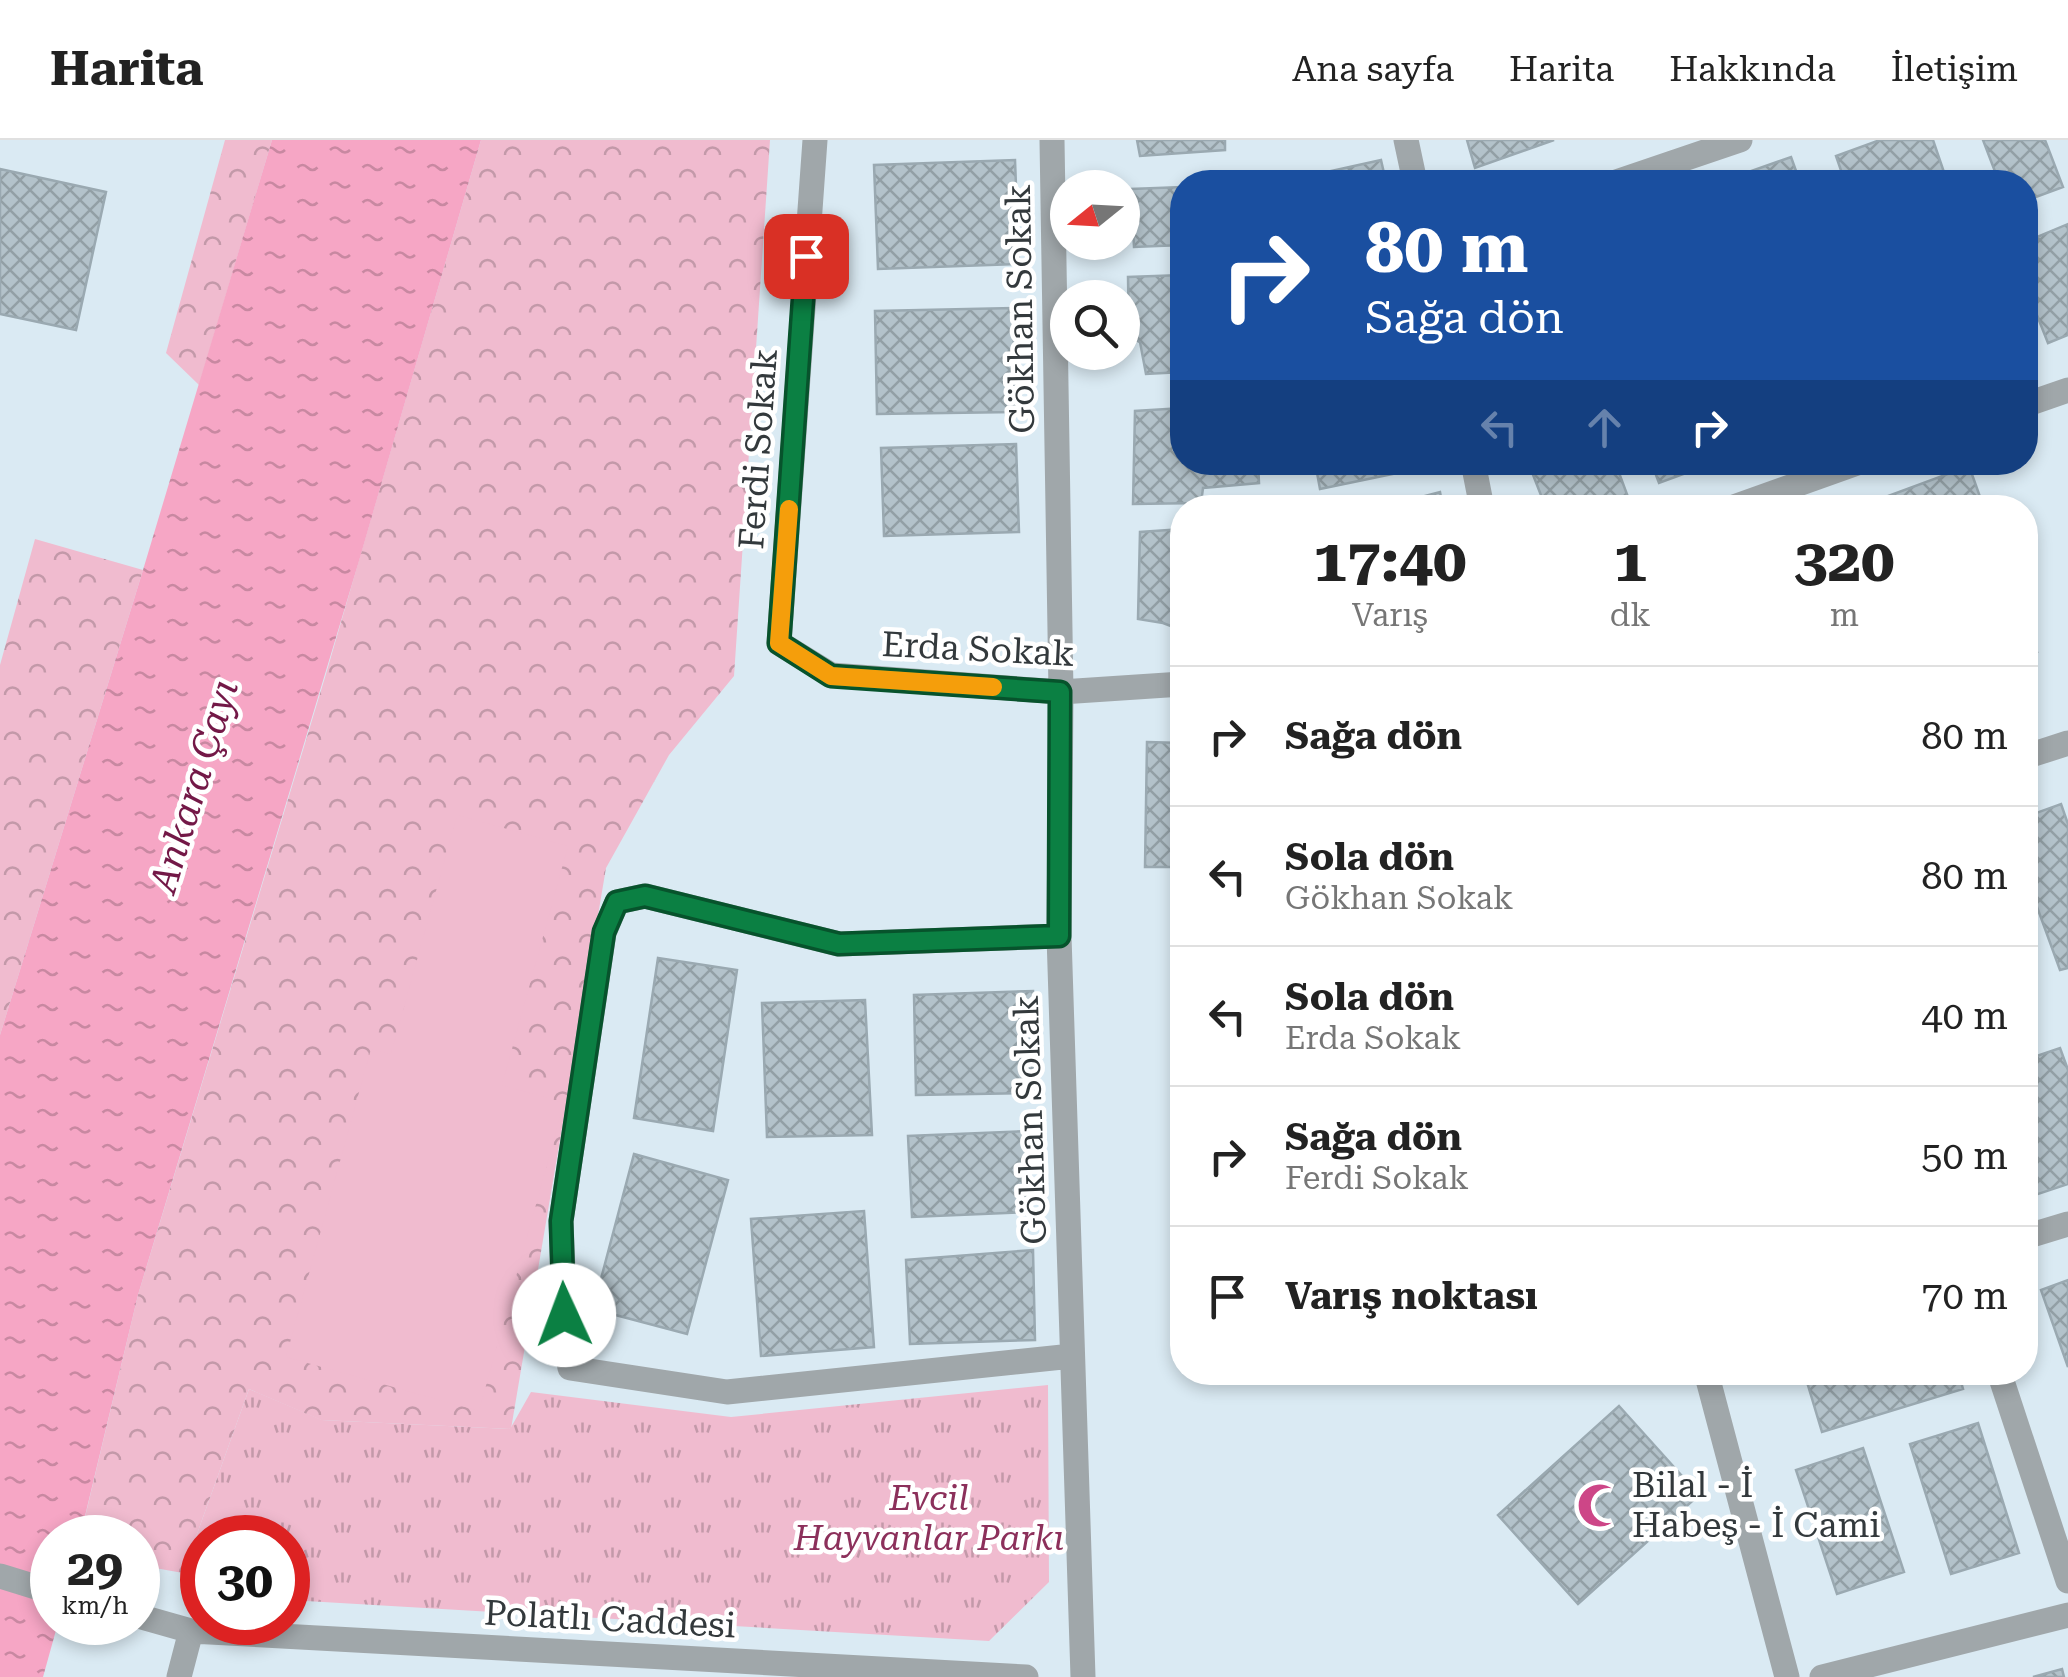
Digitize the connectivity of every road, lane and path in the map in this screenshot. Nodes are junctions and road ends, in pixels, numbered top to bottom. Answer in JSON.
{"nodes":[{"id":1,"x":815,"y":140,"type":"edge"},
{"id":2,"x":1052,"y":140,"type":"edge"},
{"id":3,"x":1406,"y":140,"type":"edge"},
{"id":4,"x":1740,"y":140,"type":"edge"},
{"id":5,"x":1412,"y":170,"type":"edge"},
{"id":6,"x":1651,"y":170,"type":"edge"},
{"id":7,"x":2068,"y":390,"type":"edge"},
{"id":8,"x":2038,"y":400,"type":"edge"},
{"id":9,"x":1824,"y":475,"type":"edge"},
{"id":10,"x":1767,"y":495,"type":"edge"},
{"id":11,"x":779,"y":643,"type":"joint"},
{"id":12,"x":1170,"y":685,"type":"edge"},
{"id":13,"x":1060,"y":692,"type":"junction"},
{"id":14,"x":2068,"y":743,"type":"edge"},
{"id":15,"x":2038,"y":753,"type":"edge"},
{"id":16,"x":1059,"y":936,"type":"junction"},
{"id":17,"x":2068,"y":1224,"type":"edge"},
{"id":18,"x":2038,"y":1233,"type":"edge"},
{"id":19,"x":1072,"y":1356,"type":"junction"},
{"id":20,"x":1709,"y":1385,"type":"edge"},
{"id":21,"x":2004,"y":1385,"type":"edge"},
{"id":22,"x":0,"y":1576,"type":"edge"},
{"id":23,"x":2068,"y":1581,"type":"edge"},
{"id":24,"x":30,"y":1585,"type":"edge"},
{"id":25,"x":2068,"y":1615,"type":"edge"},
{"id":26,"x":310,"y":1638,"type":"edge"},
{"id":27,"x":188,"y":1645,"type":"edge"},
{"id":28,"x":180,"y":1677,"type":"edge"},
{"id":29,"x":1026,"y":1677,"type":"edge"},
{"id":30,"x":1082,"y":1677,"type":"edge"},
{"id":31,"x":1788,"y":1677,"type":"edge"},
{"id":32,"x":1822,"y":1677,"type":"edge"}],
"edges":[{"from":1,"to":11,"type":"street","name":"Ferdi Sokak"},
{"from":2,"to":13,"type":"street","name":"Gökhan Sokak"},
{"from":3,"to":5,"type":"street"},
{"from":4,"to":6,"type":"street"},
{"from":7,"to":8,"type":"street"},
{"from":9,"to":10,"type":"street"},
{"from":11,"to":13,"type":"street","name":"Erda Sokak"},
{"from":12,"to":13,"type":"street","name":"Erda Sokak"},
{"from":13,"to":16,"type":"street","name":"Gökhan Sokak"},
{"from":14,"to":15,"type":"street"},
{"from":16,"to":19,"type":"street","name":"Gökhan Sokak"},
{"from":16,"to":19,"type":"street"},
{"from":17,"to":18,"type":"street"},
{"from":19,"to":30,"type":"street","name":"Gökhan Sokak"},
{"from":20,"to":31,"type":"street"},
{"from":21,"to":23,"type":"street"},
{"from":22,"to":24,"type":"street"},
{"from":25,"to":32,"type":"street"},
{"from":26,"to":29,"type":"street","name":"Polatlı Caddesi"},
{"from":27,"to":28,"type":"street"}]}
